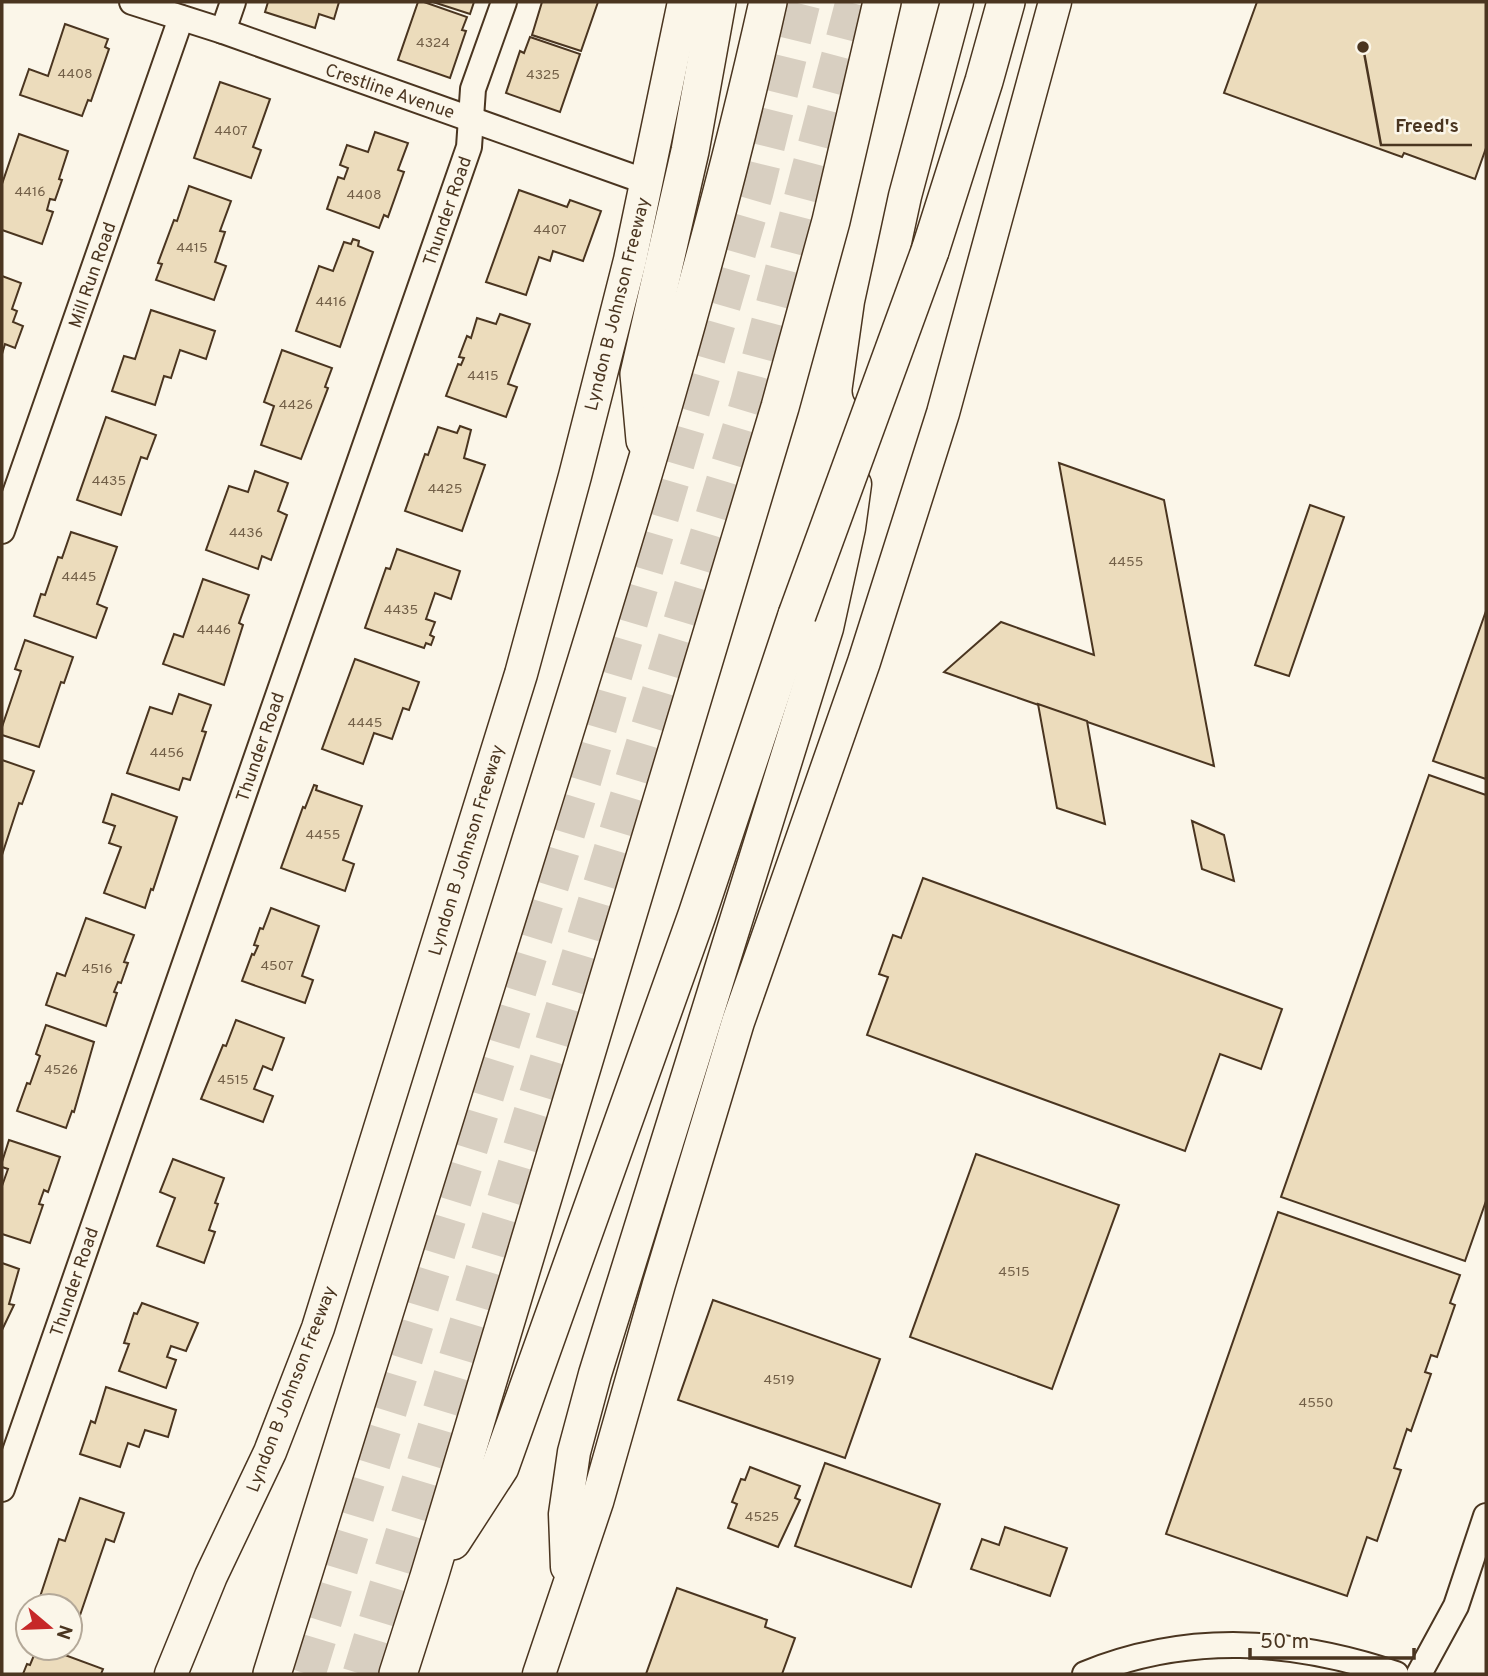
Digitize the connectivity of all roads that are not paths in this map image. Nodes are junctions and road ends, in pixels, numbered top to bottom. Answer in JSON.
{"nodes":[{"id":1,"x":132,"y":2,"type":"edge"},
{"id":2,"x":233,"y":2,"type":"edge"},
{"id":3,"x":504,"y":2,"type":"edge"},
{"id":4,"x":684,"y":2,"type":"edge"},
{"id":5,"x":717,"y":2,"type":"edge"},
{"id":6,"x":768,"y":2,"type":"edge"},
{"id":7,"x":882,"y":2,"type":"edge"},
{"id":8,"x":957,"y":2,"type":"edge"},
{"id":9,"x":1006,"y":2,"type":"edge"},
{"id":10,"x":1055,"y":2,"type":"edge"},
{"id":11,"x":181,"y":18,"type":"junction"},
{"id":12,"x":223,"y":31,"type":"junction"},
{"id":13,"x":471,"y":119,"type":"junction"},
{"id":14,"x":647,"y":182,"type":"junction"},
{"id":15,"x":646,"y":461,"type":"junction"},
{"id":16,"x":2,"y":531,"type":"edge"},
{"id":17,"x":2,"y":1489,"type":"edge"},
{"id":18,"x":1486,"y":1516,"type":"edge"},
{"id":19,"x":429,"y":1577,"type":"junction"},
{"id":20,"x":567,"y":1586,"type":"junction"},
{"id":21,"x":299,"y":1590,"type":"junction"},
{"id":22,"x":171,"y":1674,"type":"edge"},
{"id":23,"x":248,"y":1674,"type":"edge"},
{"id":24,"x":272,"y":1674,"type":"edge"},
{"id":25,"x":398,"y":1674,"type":"edge"},
{"id":26,"x":539,"y":1674,"type":"edge"},
{"id":27,"x":1085,"y":1674,"type":"edge"},
{"id":28,"x":1396,"y":1674,"type":"edge"},
{"id":29,"x":1419,"y":1674,"type":"edge"}],
"edges":[{"from":1,"to":11,"type":"street","name":"Crestline Avenue"},
{"from":2,"to":12,"type":"street"},
{"from":3,"to":13,"type":"street","name":"Thunder Road"},
{"from":4,"to":14,"type":"main road","name":"Lyndon B Johnson Freeway"},
{"from":5,"to":15,"type":"highway"},
{"from":6,"to":15,"type":"highway"},
{"from":7,"to":19,"type":"highway"},
{"from":8,"to":20,"type":"main road"},
{"from":9,"to":19,"type":"highway","bridge":true},
{"from":10,"to":20,"type":"main road"},
{"from":11,"to":12,"type":"street","name":"Crestline Avenue"},
{"from":11,"to":16,"type":"street","name":"Mill Run Road"},
{"from":12,"to":13,"type":"street","name":"Crestline Avenue"},
{"from":13,"to":14,"type":"street","name":"Crestline Avenue"},
{"from":13,"to":17,"type":"street","name":"Thunder Road"},
{"from":14,"to":22,"type":"main road","name":"Lyndon B Johnson Freeway"},
{"from":15,"to":21,"type":"highway"},
{"from":18,"to":29,"type":"street"},
{"from":19,"to":25,"type":"highway"},
{"from":20,"to":26,"type":"main road"},
{"from":21,"to":23,"type":"highway"},
{"from":21,"to":24,"type":"highway"},
{"from":27,"to":28,"type":"street"}]}
